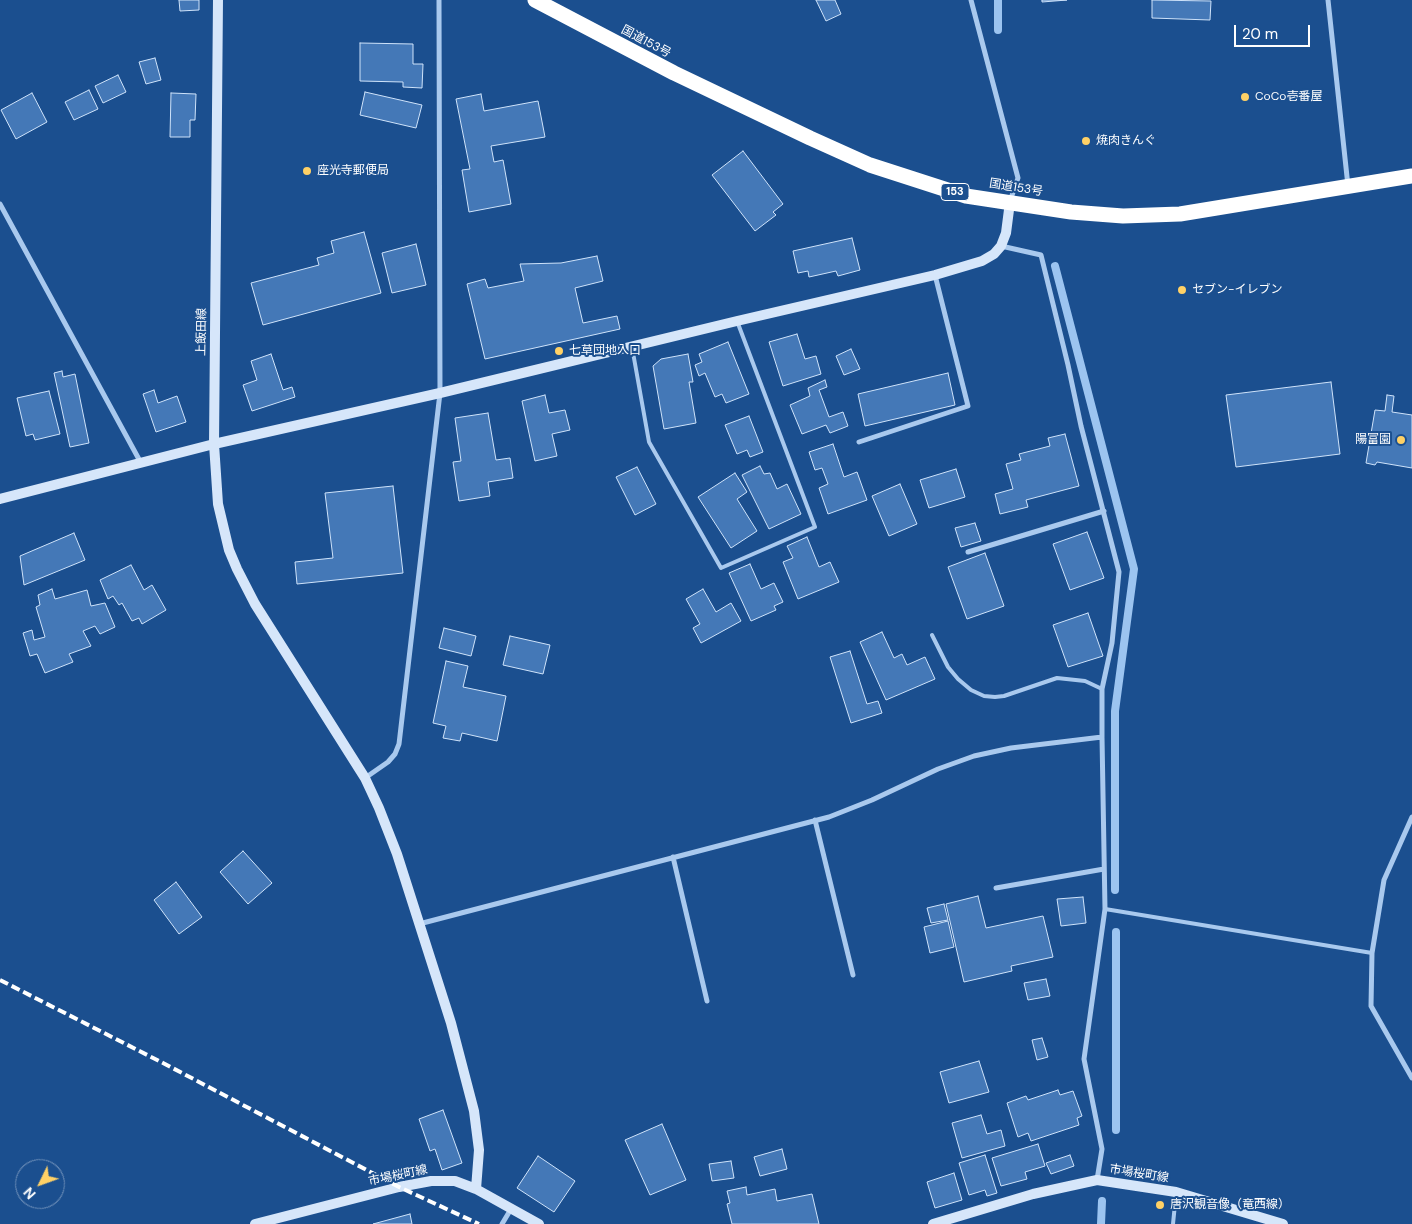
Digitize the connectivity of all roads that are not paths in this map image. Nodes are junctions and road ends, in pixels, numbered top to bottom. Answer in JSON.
{"nodes":[{"id":1,"x":218,"y":0,"type":"edge"},
{"id":2,"x":439,"y":0,"type":"edge"},
{"id":3,"x":535,"y":0,"type":"edge"},
{"id":4,"x":970,"y":0,"type":"edge"},
{"id":5,"x":1328,"y":0,"type":"edge"},
{"id":6,"x":1412,"y":176,"type":"edge"},
{"id":7,"x":1348,"y":187,"type":"junction"},
{"id":8,"x":1010,"y":202,"type":"junction"},
{"id":9,"x":0,"y":204,"type":"edge"},
{"id":10,"x":1001,"y":246,"type":"junction"},
{"id":11,"x":936,"y":275,"type":"junction"},
{"id":12,"x":737,"y":321,"type":"junction"},
{"id":13,"x":632,"y":347,"type":"junction"},
{"id":14,"x":440,"y":394,"type":"junction"},
{"id":15,"x":859,"y":442,"type":"dead end"},
{"id":16,"x":214,"y":444,"type":"junction"},
{"id":17,"x":141,"y":463,"type":"junction"},
{"id":18,"x":0,"y":499,"type":"edge"},
{"id":19,"x":1104,"y":510,"type":"junction"},
{"id":20,"x":968,"y":552,"type":"dead end"},
{"id":21,"x":932,"y":635,"type":"dead end"},
{"id":22,"x":1102,"y":689,"type":"junction"},
{"id":23,"x":1102,"y":737,"type":"junction"},
{"id":24,"x":365,"y":778,"type":"junction"},
{"id":25,"x":1412,"y":817,"type":"edge"},
{"id":26,"x":815,"y":820,"type":"junction"},
{"id":27,"x":673,"y":857,"type":"junction"},
{"id":28,"x":1104,"y":869,"type":"junction"},
{"id":29,"x":996,"y":888,"type":"dead end"},
{"id":30,"x":1105,"y":909,"type":"junction"},
{"id":31,"x":419,"y":924,"type":"junction"},
{"id":32,"x":1372,"y":953,"type":"junction"},
{"id":33,"x":853,"y":975,"type":"dead end"},
{"id":34,"x":707,"y":1001,"type":"dead end"},
{"id":35,"x":1412,"y":1078,"type":"edge"},
{"id":36,"x":1097,"y":1180,"type":"junction"},
{"id":37,"x":476,"y":1189,"type":"junction"},
{"id":38,"x":1176,"y":1192,"type":"junction"},
{"id":39,"x":511,"y":1209,"type":"junction"},
{"id":40,"x":255,"y":1224,"type":"edge"},
{"id":41,"x":502,"y":1224,"type":"edge"},
{"id":42,"x":539,"y":1224,"type":"edge"},
{"id":43,"x":933,"y":1224,"type":"edge"},
{"id":44,"x":1173,"y":1224,"type":"edge"},
{"id":45,"x":1283,"y":1224,"type":"edge"}],
"edges":[{"from":1,"to":16,"type":"street","name":"上飯田線"},
{"from":2,"to":14,"type":"street"},
{"from":3,"to":8,"type":"highway","name":"国道153号","number":"153"},
{"from":4,"to":8,"type":"street"},
{"from":5,"to":7,"type":"street"},
{"from":6,"to":7,"type":"highway","name":"国道153号","number":"153"},
{"from":7,"to":8,"type":"highway","name":"国道153号","number":"153"},
{"from":8,"to":10,"type":"street"},
{"from":9,"to":17,"type":"street"},
{"from":10,"to":11,"type":"street"},
{"from":10,"to":19,"type":"street"},
{"from":11,"to":12,"type":"street"},
{"from":11,"to":15,"type":"street"},
{"from":12,"to":13,"type":"street"},
{"from":12,"to":13,"type":"lane"},
{"from":13,"to":14,"type":"street"},
{"from":14,"to":16,"type":"street"},
{"from":14,"to":24,"type":"street"},
{"from":16,"to":17,"type":"street"},
{"from":16,"to":24,"type":"street","name":"上飯田線"},
{"from":17,"to":18,"type":"street"},
{"from":19,"to":20,"type":"street"},
{"from":19,"to":22,"type":"street"},
{"from":21,"to":22,"type":"lane"},
{"from":22,"to":23,"type":"street"},
{"from":23,"to":26,"type":"street"},
{"from":23,"to":28,"type":"street"},
{"from":24,"to":31,"type":"street","name":"上飯田線"},
{"from":25,"to":32,"type":"street"},
{"from":26,"to":27,"type":"street"},
{"from":26,"to":33,"type":"street"},
{"from":27,"to":31,"type":"street"},
{"from":27,"to":34,"type":"street"},
{"from":28,"to":29,"type":"street"},
{"from":28,"to":30,"type":"street"},
{"from":30,"to":32,"type":"lane"},
{"from":30,"to":36,"type":"street"},
{"from":31,"to":37,"type":"street","name":"上飯田線"},
{"from":32,"to":35,"type":"street"},
{"from":36,"to":38,"type":"street","name":"市場桜町線"},
{"from":36,"to":43,"type":"street","name":"市場桜町線"},
{"from":37,"to":39,"type":"street","name":"市場桜町線"},
{"from":37,"to":40,"type":"street","name":"市場桜町線"},
{"from":38,"to":44,"type":"lane"},
{"from":38,"to":45,"type":"street","name":"市場桜町線"},
{"from":39,"to":41,"type":"street"},
{"from":39,"to":42,"type":"street","name":"市場桜町線"}]}
